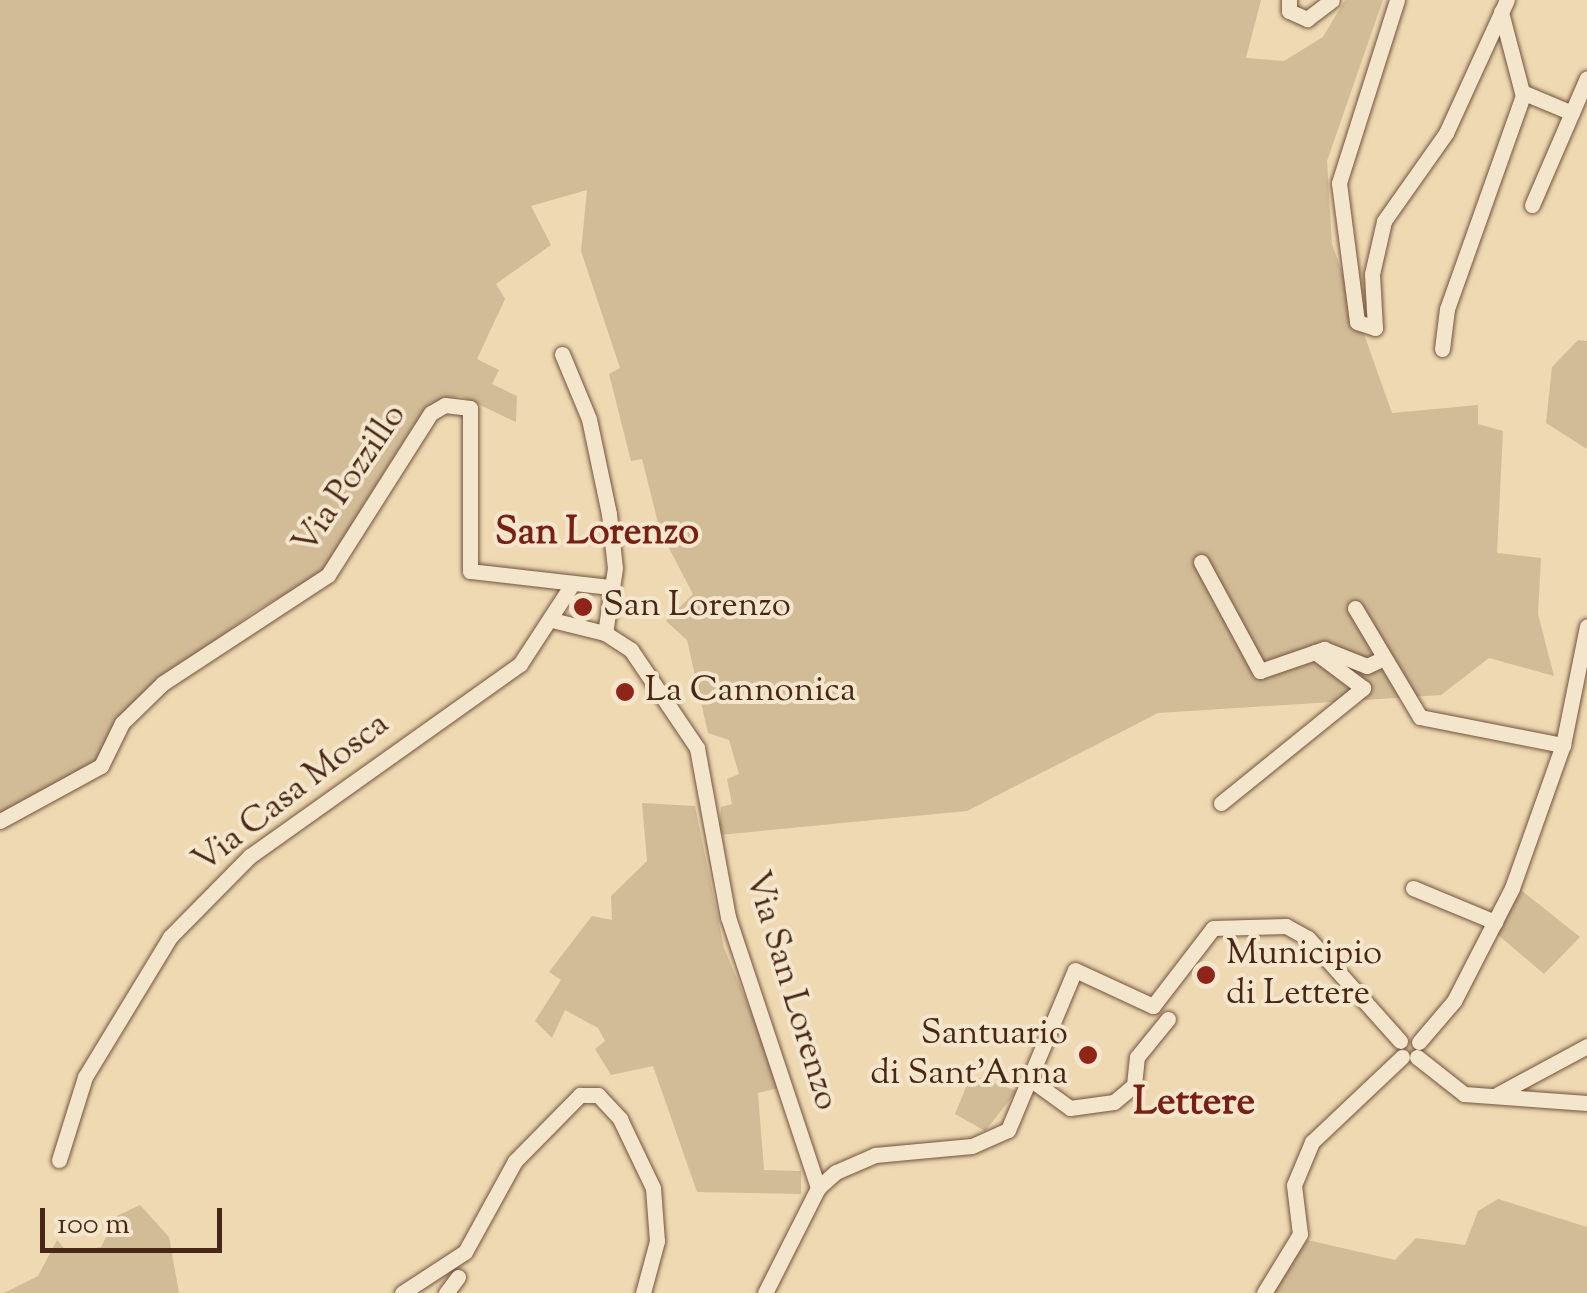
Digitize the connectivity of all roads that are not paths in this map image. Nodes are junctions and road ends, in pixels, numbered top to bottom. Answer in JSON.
{"nodes":[{"id":1,"x":1289,"y":0,"type":"edge"},
{"id":2,"x":1332,"y":0,"type":"edge"},
{"id":3,"x":1397,"y":0,"type":"edge"},
{"id":4,"x":1504,"y":6,"type":"edge"},
{"id":5,"x":1587,"y":78,"type":"edge"},
{"id":6,"x":1522,"y":92,"type":"junction"},
{"id":7,"x":1572,"y":113,"type":"junction"},
{"id":8,"x":1532,"y":205,"type":"dead end"},
{"id":9,"x":1442,"y":349,"type":"dead end"},
{"id":10,"x":562,"y":354,"type":"dead end"},
{"id":11,"x":1201,"y":562,"type":"dead end"},
{"id":12,"x":611,"y":587,"type":"junction"},
{"id":13,"x":569,"y":588,"type":"junction"},
{"id":14,"x":1355,"y":608,"type":"dead end"},
{"id":15,"x":556,"y":621,"type":"junction"},
{"id":16,"x":1587,"y":626,"type":"edge"},
{"id":17,"x":605,"y":633,"type":"junction"},
{"id":18,"x":1315,"y":652,"type":"junction"},
{"id":19,"x":1382,"y":659,"type":"junction"},
{"id":20,"x":1578,"y":718,"type":"edge"},
{"id":21,"x":1564,"y":745,"type":"junction"},
{"id":22,"x":1220,"y":803,"type":"dead end"},
{"id":23,"x":0,"y":821,"type":"edge"},
{"id":24,"x":1413,"y":888,"type":"dead end"},
{"id":25,"x":1495,"y":922,"type":"junction"},
{"id":26,"x":1168,"y":1019,"type":"dead end"},
{"id":27,"x":1587,"y":1046,"type":"edge"},
{"id":28,"x":1409,"y":1049,"type":"junction"},
{"id":29,"x":1034,"y":1082,"type":"junction"},
{"id":30,"x":1498,"y":1094,"type":"junction"},
{"id":31,"x":1587,"y":1103,"type":"edge"},
{"id":32,"x":59,"y":1160,"type":"dead end"},
{"id":33,"x":818,"y":1188,"type":"junction"},
{"id":34,"x":458,"y":1278,"type":"dead end"},
{"id":35,"x":402,"y":1293,"type":"edge"},
{"id":36,"x":446,"y":1293,"type":"edge"},
{"id":37,"x":643,"y":1293,"type":"edge"},
{"id":38,"x":765,"y":1293,"type":"edge"},
{"id":39,"x":1264,"y":1293,"type":"edge"}],
"edges":[{"from":1,"to":2,"type":"street"},
{"from":3,"to":4,"type":"street"},
{"from":4,"to":6,"type":"street"},
{"from":5,"to":7,"type":"street"},
{"from":6,"to":7,"type":"street"},
{"from":6,"to":9,"type":"street"},
{"from":7,"to":8,"type":"street"},
{"from":10,"to":12,"type":"street"},
{"from":11,"to":18,"type":"street"},
{"from":12,"to":13,"type":"street","name":"Via Pozzillo"},
{"from":12,"to":17,"type":"street"},
{"from":13,"to":15,"type":"street"},
{"from":13,"to":23,"type":"street","name":"Via Pozzillo"},
{"from":14,"to":19,"type":"street"},
{"from":15,"to":17,"type":"street","name":"Via San Lorenzo"},
{"from":15,"to":32,"type":"street","name":"Via Casa Mosca"},
{"from":16,"to":20,"type":"street"},
{"from":17,"to":33,"type":"street","name":"Via San Lorenzo"},
{"from":18,"to":19,"type":"street"},
{"from":18,"to":22,"type":"street"},
{"from":19,"to":21,"type":"street"},
{"from":20,"to":21,"type":"street"},
{"from":21,"to":25,"type":"street"},
{"from":24,"to":25,"type":"street"},
{"from":25,"to":28,"type":"street"},
{"from":26,"to":29,"type":"street"},
{"from":27,"to":30,"type":"street"},
{"from":28,"to":29,"type":"street"},
{"from":28,"to":30,"type":"street"},
{"from":28,"to":39,"type":"street"},
{"from":29,"to":33,"type":"street"},
{"from":30,"to":31,"type":"street"},
{"from":33,"to":38,"type":"street"},
{"from":34,"to":36,"type":"street"},
{"from":35,"to":37,"type":"street"}]}
